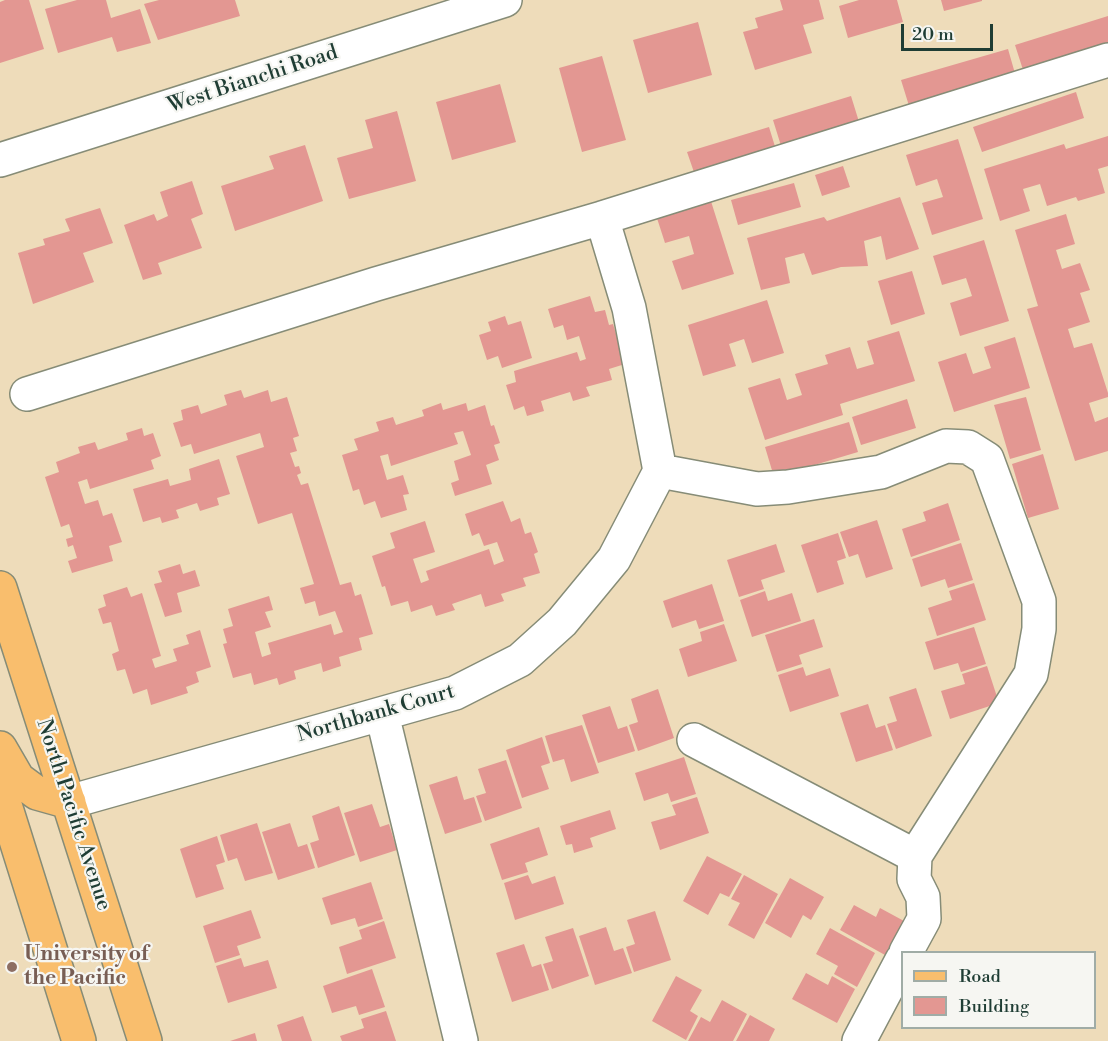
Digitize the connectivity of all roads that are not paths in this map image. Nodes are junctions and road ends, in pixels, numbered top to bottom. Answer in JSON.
{"nodes":[{"id":1,"x":506,"y":0,"type":"edge"},
{"id":2,"x":1108,"y":60,"type":"edge"},
{"id":3,"x":0,"y":160,"type":"edge"},
{"id":4,"x":602,"y":218,"type":"junction"},
{"id":5,"x":27,"y":394,"type":"dead end"},
{"id":6,"x":660,"y":471,"type":"junction"},
{"id":7,"x":0,"y":588,"type":"edge"},
{"id":8,"x":382,"y":714,"type":"junction"},
{"id":9,"x":694,"y":740,"type":"dead end"},
{"id":10,"x":0,"y":748,"type":"edge"},
{"id":11,"x":0,"y":789,"type":"edge"},
{"id":12,"x":69,"y":802,"type":"junction"},
{"id":13,"x":915,"y":856,"type":"junction"},
{"id":14,"x":907,"y":951,"type":"edge"},
{"id":15,"x":901,"y":964,"type":"edge"},
{"id":16,"x":79,"y":1041,"type":"edge"},
{"id":17,"x":145,"y":1041,"type":"edge"},
{"id":18,"x":461,"y":1041,"type":"edge"},
{"id":19,"x":860,"y":1041,"type":"edge"}],
"edges":[{"from":1,"to":3,"type":"street","name":"West Bianchi Road"},
{"from":2,"to":4,"type":"street"},
{"from":4,"to":5,"type":"street"},
{"from":4,"to":6,"type":"street"},
{"from":6,"to":8,"type":"street","name":"Northbank Court"},
{"from":6,"to":13,"type":"street"},
{"from":7,"to":12,"type":"main road","name":"North Pacific Avenue"},
{"from":8,"to":12,"type":"street","name":"Northbank Court"},
{"from":8,"to":18,"type":"street"},
{"from":9,"to":13,"type":"street"},
{"from":10,"to":12,"type":"main road"},
{"from":11,"to":16,"type":"main road"},
{"from":12,"to":17,"type":"main road","name":"North Pacific Avenue"},
{"from":13,"to":14,"type":"street"},
{"from":15,"to":19,"type":"street"}]}
